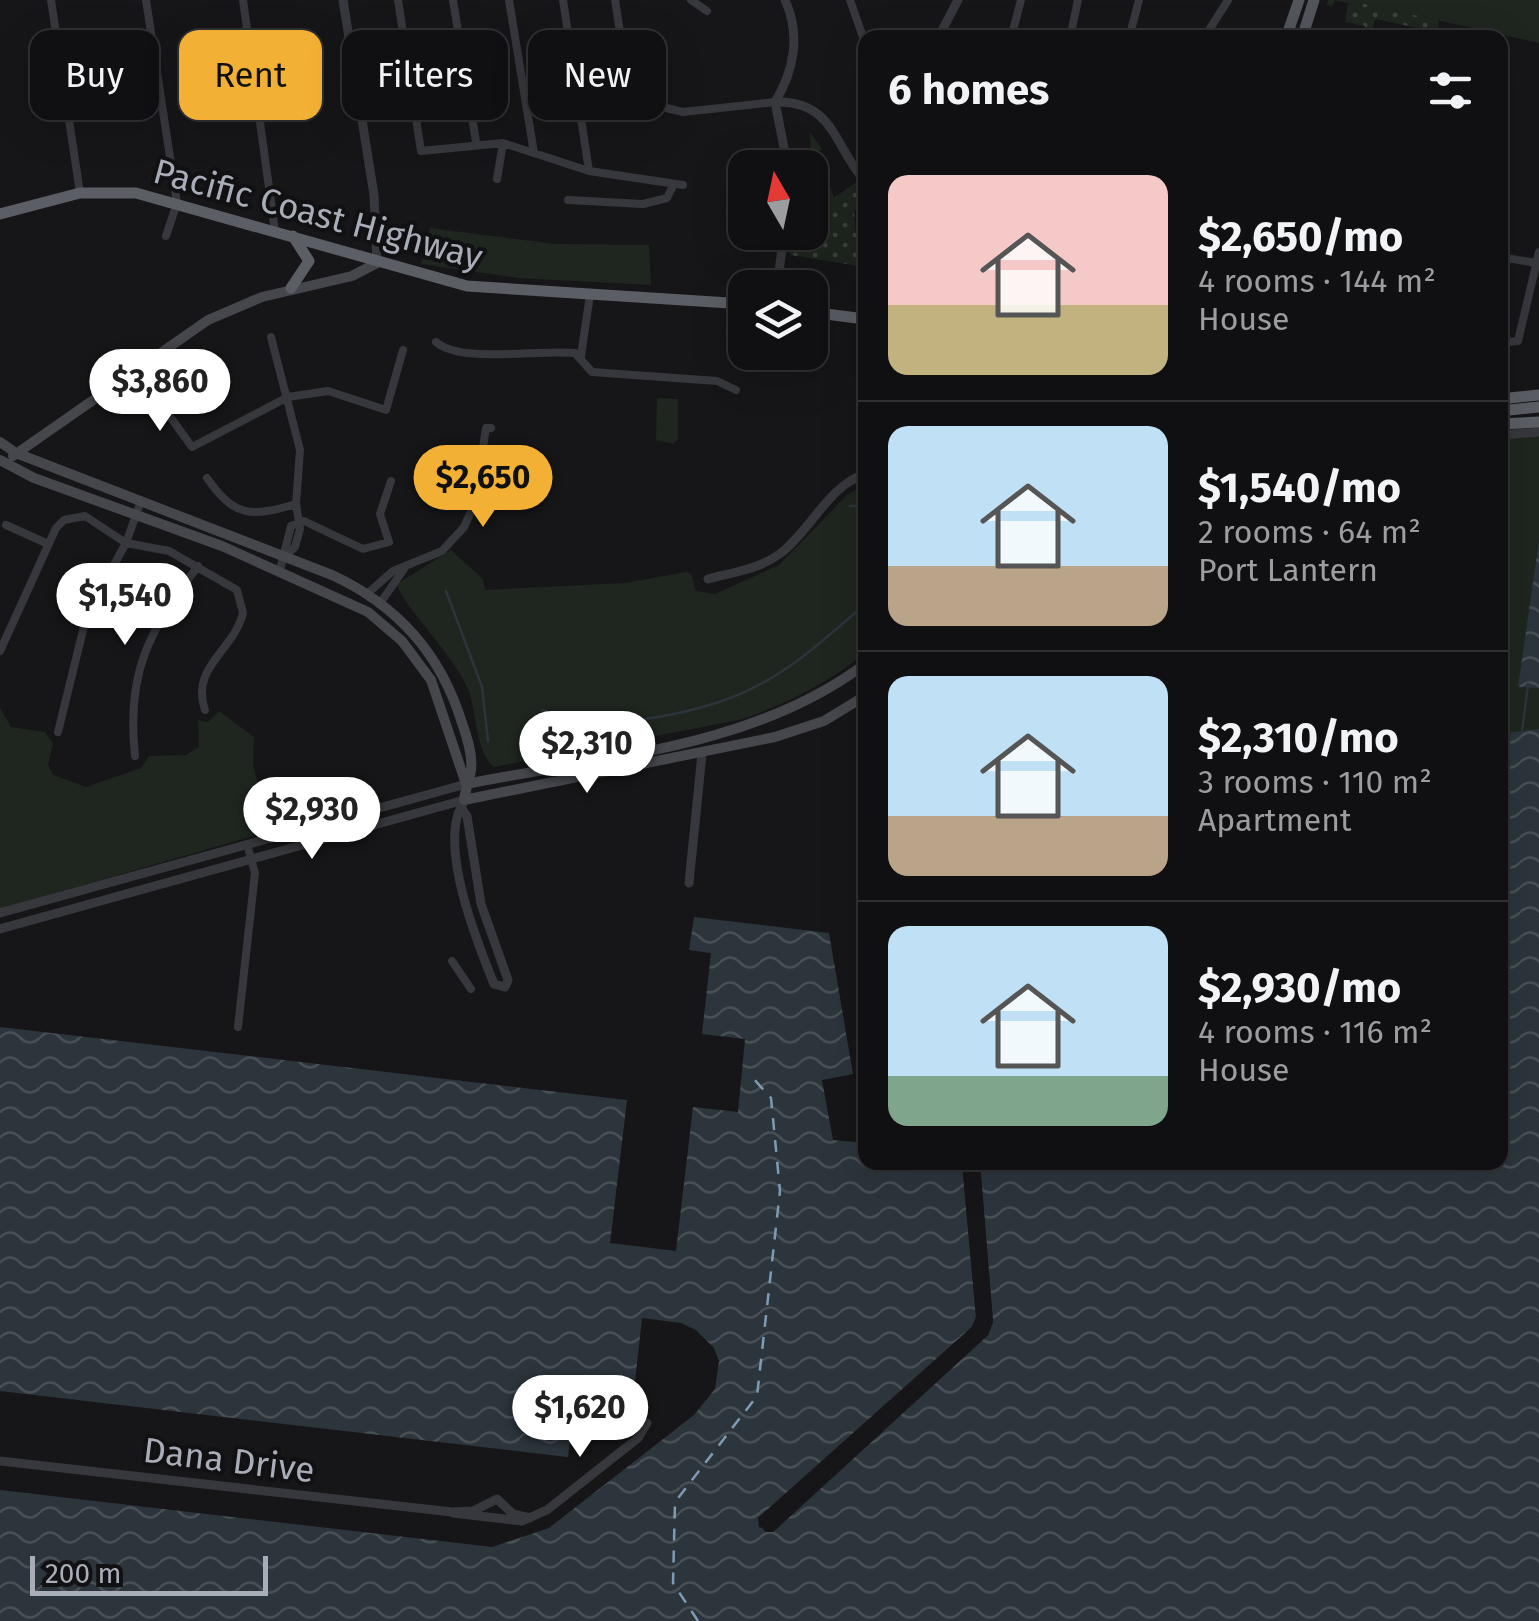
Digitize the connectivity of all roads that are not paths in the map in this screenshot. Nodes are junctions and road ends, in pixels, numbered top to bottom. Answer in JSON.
{"nodes":[{"id":1,"x":51,"y":0,"type":"edge"},
{"id":2,"x":146,"y":0,"type":"edge"},
{"id":3,"x":242,"y":0,"type":"edge"},
{"id":4,"x":343,"y":0,"type":"edge"},
{"id":5,"x":398,"y":0,"type":"edge"},
{"id":6,"x":453,"y":0,"type":"edge"},
{"id":7,"x":509,"y":0,"type":"edge"},
{"id":8,"x":563,"y":0,"type":"edge"},
{"id":9,"x":615,"y":0,"type":"edge"},
{"id":10,"x":692,"y":0,"type":"edge"},
{"id":11,"x":785,"y":0,"type":"edge"},
{"id":12,"x":850,"y":0,"type":"edge"},
{"id":13,"x":958,"y":0,"type":"edge"},
{"id":14,"x":1021,"y":0,"type":"edge"},
{"id":15,"x":1078,"y":0,"type":"edge"},
{"id":16,"x":1139,"y":0,"type":"edge"},
{"id":17,"x":1228,"y":0,"type":"edge"},
{"id":18,"x":1299,"y":0,"type":"edge"},
{"id":19,"x":1314,"y":0,"type":"edge"},
{"id":20,"x":707,"y":11,"type":"dead end"},
{"id":21,"x":348,"y":30,"type":"edge"},
{"id":22,"x":403,"y":30,"type":"edge"},
{"id":23,"x":568,"y":30,"type":"edge"},
{"id":24,"x":620,"y":30,"type":"edge"},
{"id":25,"x":860,"y":30,"type":"edge"},
{"id":26,"x":942,"y":30,"type":"edge"},
{"id":27,"x":1013,"y":30,"type":"edge"},
{"id":28,"x":1072,"y":30,"type":"edge"},
{"id":29,"x":1131,"y":30,"type":"edge"},
{"id":30,"x":1209,"y":30,"type":"edge"},
{"id":31,"x":1289,"y":30,"type":"edge"},
{"id":32,"x":1305,"y":30,"type":"edge"},
{"id":33,"x":775,"y":102,"type":"junction"},
{"id":34,"x":666,"y":108,"type":"edge"},
{"id":35,"x":362,"y":120,"type":"edge"},
{"id":36,"x":417,"y":120,"type":"edge"},
{"id":37,"x":582,"y":120,"type":"edge"},
{"id":38,"x":476,"y":142,"type":"junction"},
{"id":39,"x":503,"y":143,"type":"junction"},
{"id":40,"x":784,"y":150,"type":"edge"},
{"id":41,"x":534,"y":153,"type":"junction"},
{"id":42,"x":858,"y":170,"type":"edge"},
{"id":43,"x":589,"y":171,"type":"junction"},
{"id":44,"x":497,"y":179,"type":"dead end"},
{"id":45,"x":80,"y":193,"type":"junction"},
{"id":46,"x":568,"y":200,"type":"dead end"},
{"id":47,"x":177,"y":203,"type":"junction"},
{"id":48,"x":0,"y":214,"type":"edge"},
{"id":49,"x":276,"y":231,"type":"junction"},
{"id":50,"x":166,"y":236,"type":"dead end"},
{"id":51,"x":293,"y":236,"type":"junction"},
{"id":52,"x":1539,"y":252,"type":"edge"},
{"id":53,"x":1508,"y":258,"type":"edge"},
{"id":54,"x":377,"y":263,"type":"junction"},
{"id":55,"x":1537,"y":263,"type":"edge"},
{"id":56,"x":291,"y":288,"type":"junction"},
{"id":57,"x":590,"y":295,"type":"junction"},
{"id":58,"x":728,"y":303,"type":"edge"},
{"id":59,"x":828,"y":314,"type":"edge"},
{"id":60,"x":858,"y":318,"type":"edge"},
{"id":61,"x":271,"y":337,"type":"dead end"},
{"id":62,"x":436,"y":342,"type":"dead end"},
{"id":63,"x":1508,"y":342,"type":"edge"},
{"id":64,"x":403,"y":350,"type":"dead end"},
{"id":65,"x":581,"y":356,"type":"junction"},
{"id":66,"x":736,"y":390,"type":"dead end"},
{"id":67,"x":1539,"y":395,"type":"edge"},
{"id":68,"x":288,"y":397,"type":"junction"},
{"id":69,"x":1508,"y":398,"type":"edge"},
{"id":70,"x":158,"y":400,"type":"dead end"},
{"id":71,"x":1539,"y":407,"type":"edge"},
{"id":72,"x":1508,"y":410,"type":"edge"},
{"id":73,"x":1539,"y":422,"type":"edge"},
{"id":74,"x":1508,"y":424,"type":"edge"},
{"id":75,"x":491,"y":428,"type":"dead end"},
{"id":76,"x":1539,"y":432,"type":"edge"},
{"id":77,"x":1508,"y":434,"type":"edge"},
{"id":78,"x":0,"y":442,"type":"edge"},
{"id":79,"x":16,"y":454,"type":"junction"},
{"id":80,"x":1,"y":461,"type":"edge"},
{"id":81,"x":207,"y":478,"type":"dead end"},
{"id":82,"x":858,"y":478,"type":"edge"},
{"id":83,"x":391,"y":481,"type":"dead end"},
{"id":84,"x":141,"y":501,"type":"junction"},
{"id":85,"x":296,"y":504,"type":"junction"},
{"id":86,"x":136,"y":516,"type":"junction"},
{"id":87,"x":6,"y":525,"type":"dead end"},
{"id":88,"x":299,"y":526,"type":"junction"},
{"id":89,"x":46,"y":543,"type":"junction"},
{"id":90,"x":126,"y":543,"type":"junction"},
{"id":91,"x":286,"y":556,"type":"junction"},
{"id":92,"x":198,"y":566,"type":"junction"},
{"id":93,"x":404,"y":569,"type":"junction"},
{"id":94,"x":280,"y":570,"type":"junction"},
{"id":95,"x":708,"y":579,"type":"dead end"},
{"id":96,"x":368,"y":593,"type":"junction"},
{"id":97,"x":381,"y":602,"type":"junction"},
{"id":98,"x":392,"y":632,"type":"junction"},
{"id":99,"x":420,"y":640,"type":"junction"},
{"id":100,"x":0,"y":651,"type":"edge"},
{"id":101,"x":858,"y":673,"type":"edge"},
{"id":102,"x":858,"y":700,"type":"edge"},
{"id":103,"x":205,"y":710,"type":"dead end"},
{"id":104,"x":58,"y":732,"type":"dead end"},
{"id":105,"x":699,"y":738,"type":"junction"},
{"id":106,"x":702,"y":754,"type":"junction"},
{"id":107,"x":135,"y":756,"type":"dead end"},
{"id":108,"x":466,"y":784,"type":"junction"},
{"id":109,"x":463,"y":805,"type":"junction"},
{"id":110,"x":247,"y":844,"type":"junction"},
{"id":111,"x":252,"y":859,"type":"junction"},
{"id":112,"x":689,"y":883,"type":"dead end"},
{"id":113,"x":480,"y":901,"type":"junction"},
{"id":114,"x":467,"y":902,"type":"junction"},
{"id":115,"x":0,"y":913,"type":"edge"},
{"id":116,"x":0,"y":928,"type":"edge"},
{"id":117,"x":452,"y":961,"type":"dead end"},
{"id":118,"x":471,"y":989,"type":"dead end"},
{"id":119,"x":238,"y":1027,"type":"dead end"},
{"id":120,"x":648,"y":1423,"type":"dead end"},
{"id":121,"x":0,"y":1461,"type":"edge"},
{"id":122,"x":452,"y":1512,"type":"junction"},
{"id":123,"x":530,"y":1518,"type":"junction"}],
"edges":[{"from":1,"to":45,"type":"street"},
{"from":2,"to":47,"type":"street"},
{"from":3,"to":49,"type":"street"},
{"from":4,"to":21,"type":"street"},
{"from":5,"to":22,"type":"street"},
{"from":6,"to":38,"type":"street"},
{"from":7,"to":41,"type":"street"},
{"from":8,"to":23,"type":"street"},
{"from":9,"to":24,"type":"street"},
{"from":10,"to":20,"type":"street"},
{"from":11,"to":33,"type":"street"},
{"from":12,"to":25,"type":"street"},
{"from":13,"to":26,"type":"street"},
{"from":14,"to":27,"type":"street"},
{"from":15,"to":28,"type":"street"},
{"from":16,"to":29,"type":"street"},
{"from":17,"to":30,"type":"street"},
{"from":18,"to":31,"type":"main road"},
{"from":19,"to":32,"type":"main road"},
{"from":33,"to":34,"type":"street"},
{"from":33,"to":40,"type":"street"},
{"from":33,"to":42,"type":"street"},
{"from":35,"to":54,"type":"street"},
{"from":36,"to":38,"type":"street"},
{"from":37,"to":43,"type":"street"},
{"from":38,"to":39,"type":"street"},
{"from":39,"to":41,"type":"street"},
{"from":39,"to":44,"type":"street"},
{"from":41,"to":43,"type":"street"},
{"from":43,"to":46,"type":"street"},
{"from":45,"to":47,"type":"highway","name":"Pacific Coast Highway"},
{"from":45,"to":48,"type":"highway","name":"Pacific Coast Highway"},
{"from":47,"to":49,"type":"highway","name":"Pacific Coast Highway"},
{"from":47,"to":50,"type":"street"},
{"from":49,"to":51,"type":"highway","name":"Pacific Coast Highway"},
{"from":51,"to":54,"type":"highway","name":"Pacific Coast Highway"},
{"from":51,"to":56,"type":"highway"},
{"from":52,"to":55,"type":"street"},
{"from":53,"to":55,"type":"street"},
{"from":54,"to":56,"type":"main road"},
{"from":54,"to":57,"type":"highway","name":"Pacific Coast Highway"},
{"from":55,"to":63,"type":"street"},
{"from":56,"to":79,"type":"main road"},
{"from":57,"to":58,"type":"highway","name":"Pacific Coast Highway"},
{"from":57,"to":65,"type":"street"},
{"from":59,"to":60,"type":"highway"},
{"from":61,"to":68,"type":"street"},
{"from":62,"to":65,"type":"street"},
{"from":64,"to":68,"type":"street"},
{"from":65,"to":66,"type":"street"},
{"from":67,"to":69,"type":"highway"},
{"from":68,"to":70,"type":"street"},
{"from":68,"to":85,"type":"street"},
{"from":71,"to":72,"type":"highway"},
{"from":73,"to":74,"type":"highway"},
{"from":75,"to":93,"type":"street"},
{"from":76,"to":77,"type":"street"},
{"from":78,"to":79,"type":"main road"},
{"from":79,"to":80,"type":"main road"},
{"from":79,"to":84,"type":"main road"},
{"from":80,"to":86,"type":"main road"},
{"from":81,"to":85,"type":"street"},
{"from":82,"to":95,"type":"street"},
{"from":83,"to":88,"type":"street"},
{"from":84,"to":86,"type":"street"},
{"from":84,"to":91,"type":"main road"},
{"from":85,"to":88,"type":"street"},
{"from":86,"to":90,"type":"street"},
{"from":86,"to":94,"type":"main road"},
{"from":87,"to":89,"type":"street"},
{"from":88,"to":91,"type":"street"},
{"from":89,"to":90,"type":"street"},
{"from":89,"to":100,"type":"street"},
{"from":90,"to":92,"type":"street"},
{"from":90,"to":104,"type":"street"},
{"from":91,"to":94,"type":"street"},
{"from":91,"to":96,"type":"main road"},
{"from":92,"to":103,"type":"street"},
{"from":92,"to":107,"type":"street"},
{"from":93,"to":96,"type":"street"},
{"from":93,"to":97,"type":"street"},
{"from":94,"to":98,"type":"main road"},
{"from":96,"to":97,"type":"main road"},
{"from":97,"to":99,"type":"main road"},
{"from":98,"to":99,"type":"main road"},
{"from":98,"to":108,"type":"main road"},
{"from":99,"to":108,"type":"main road"},
{"from":101,"to":105,"type":"main road"},
{"from":102,"to":106,"type":"main road"},
{"from":105,"to":106,"type":"main road"},
{"from":105,"to":108,"type":"main road"},
{"from":106,"to":109,"type":"main road"},
{"from":106,"to":112,"type":"street"},
{"from":108,"to":109,"type":"main road"},
{"from":108,"to":110,"type":"street"},
{"from":109,"to":111,"type":"street"},
{"from":109,"to":113,"type":"street"},
{"from":109,"to":114,"type":"street"},
{"from":110,"to":111,"type":"street"},
{"from":110,"to":115,"type":"street"},
{"from":111,"to":116,"type":"street"},
{"from":111,"to":119,"type":"street"},
{"from":113,"to":114,"type":"street"},
{"from":113,"to":114,"type":"street"},
{"from":117,"to":118,"type":"street"},
{"from":120,"to":123,"type":"street"},
{"from":121,"to":122,"type":"street","name":"Dana Drive"},
{"from":122,"to":123,"type":"street","name":"Dana Drive"},
{"from":122,"to":123,"type":"street","name":"Dana Drive"}]}
